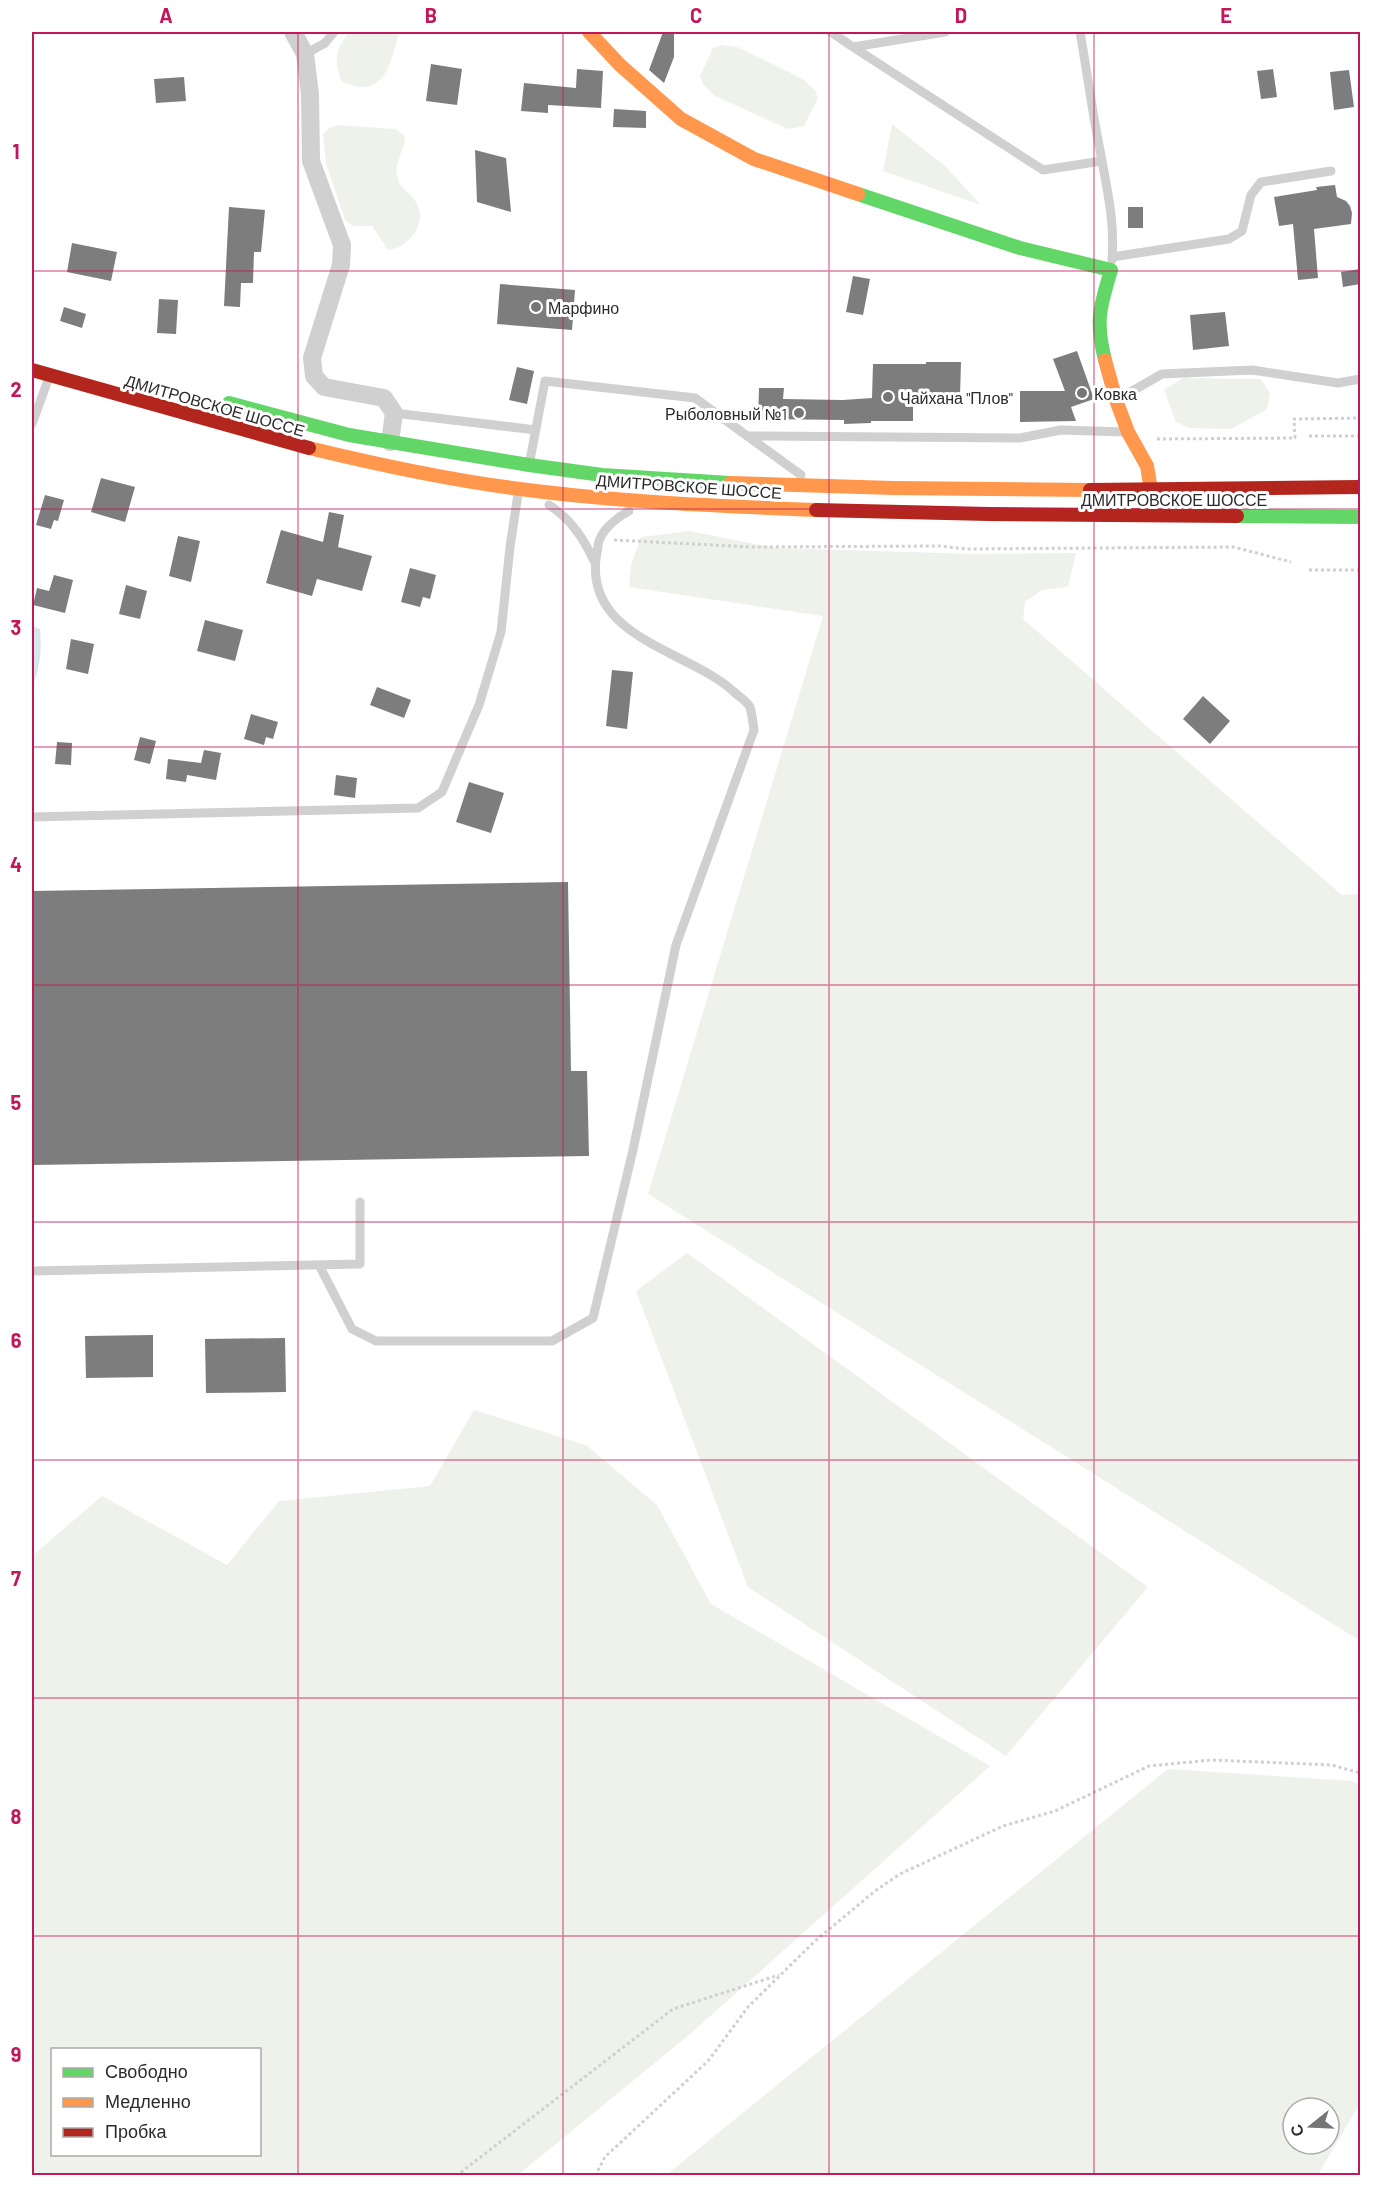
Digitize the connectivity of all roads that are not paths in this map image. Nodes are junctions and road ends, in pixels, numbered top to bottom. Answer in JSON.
{"nodes":[{"id":1,"x":293,"y":32,"type":"edge"},
{"id":2,"x":334,"y":32,"type":"edge"},
{"id":3,"x":589,"y":32,"type":"edge"},
{"id":4,"x":831,"y":32,"type":"edge"},
{"id":5,"x":945,"y":32,"type":"edge"},
{"id":6,"x":1080,"y":32,"type":"edge"},
{"id":7,"x":853,"y":47,"type":"junction"},
{"id":8,"x":305,"y":54,"type":"junction"},
{"id":9,"x":1102,"y":161,"type":"junction"},
{"id":10,"x":1331,"y":171,"type":"dead end"},
{"id":11,"x":1112,"y":263,"type":"junction"},
{"id":12,"x":32,"y":370,"type":"edge"},
{"id":13,"x":50,"y":375,"type":"junction"},
{"id":14,"x":1360,"y":379,"type":"edge"},
{"id":15,"x":216,"y":400,"type":"dead end"},
{"id":16,"x":1116,"y":400,"type":"junction"},
{"id":17,"x":394,"y":413,"type":"junction"},
{"id":18,"x":32,"y":424,"type":"edge"},
{"id":19,"x":536,"y":430,"type":"junction"},
{"id":20,"x":747,"y":436,"type":"junction"},
{"id":21,"x":1130,"y":436,"type":"junction"},
{"id":22,"x":390,"y":442,"type":"junction"},
{"id":23,"x":529,"y":465,"type":"junction"},
{"id":24,"x":815,"y":485,"type":"junction"},
{"id":25,"x":1360,"y":487,"type":"edge"},
{"id":26,"x":522,"y":489,"type":"junction"},
{"id":27,"x":1151,"y":490,"type":"junction"},
{"id":28,"x":651,"y":501,"type":"junction"},
{"id":29,"x":1360,"y":517,"type":"edge"},
{"id":30,"x":595,"y":563,"type":"junction"},
{"id":31,"x":32,"y":817,"type":"edge"},
{"id":32,"x":360,"y":1202,"type":"dead end"},
{"id":33,"x":319,"y":1265,"type":"junction"},
{"id":34,"x":32,"y":1270,"type":"edge"}],
"edges":[{"from":1,"to":8,"type":"street"},
{"from":2,"to":8,"type":"lane"},
{"from":3,"to":11,"type":"main road"},
{"from":4,"to":7,"type":"lane"},
{"from":5,"to":7,"type":"lane"},
{"from":6,"to":9,"type":"lane"},
{"from":7,"to":9,"type":"lane"},
{"from":8,"to":17,"type":"street"},
{"from":9,"to":11,"type":"lane"},
{"from":10,"to":11,"type":"lane"},
{"from":11,"to":16,"type":"main road"},
{"from":12,"to":13,"type":"main road","name":"ДМИТРОВСКОЕ ШОССЕ"},
{"from":13,"to":18,"type":"lane"},
{"from":13,"to":26,"type":"main road","name":"ДМИТРОВСКОЕ ШОССЕ"},
{"from":14,"to":16,"type":"lane"},
{"from":15,"to":22,"type":"main road","name":"ДМИТРОВСКОЕ ШОССЕ"},
{"from":16,"to":21,"type":"main road"},
{"from":17,"to":19,"type":"lane"},
{"from":17,"to":22,"type":"street"},
{"from":19,"to":20,"type":"lane"},
{"from":19,"to":23,"type":"lane"},
{"from":20,"to":21,"type":"lane"},
{"from":20,"to":24,"type":"lane"},
{"from":21,"to":27,"type":"main road"},
{"from":22,"to":23,"type":"main road","name":"ДМИТРОВСКОЕ ШОССЕ"},
{"from":23,"to":24,"type":"main road","name":"ДМИТРОВСКОЕ ШОССЕ"},
{"from":24,"to":27,"type":"main road","name":"ДМИТРОВСКОЕ ШОССЕ"},
{"from":25,"to":27,"type":"main road","name":"ДМИТРОВСКОЕ ШОССЕ"},
{"from":26,"to":28,"type":"main road","name":"ДМИТРОВСКОЕ ШОССЕ"},
{"from":26,"to":30,"type":"lane"},
{"from":26,"to":31,"type":"lane"},
{"from":28,"to":29,"type":"main road","name":"ДМИТРОВСКОЕ ШОССЕ"},
{"from":28,"to":30,"type":"lane"},
{"from":30,"to":33,"type":"lane"},
{"from":32,"to":33,"type":"lane"},
{"from":33,"to":34,"type":"lane"}]}
